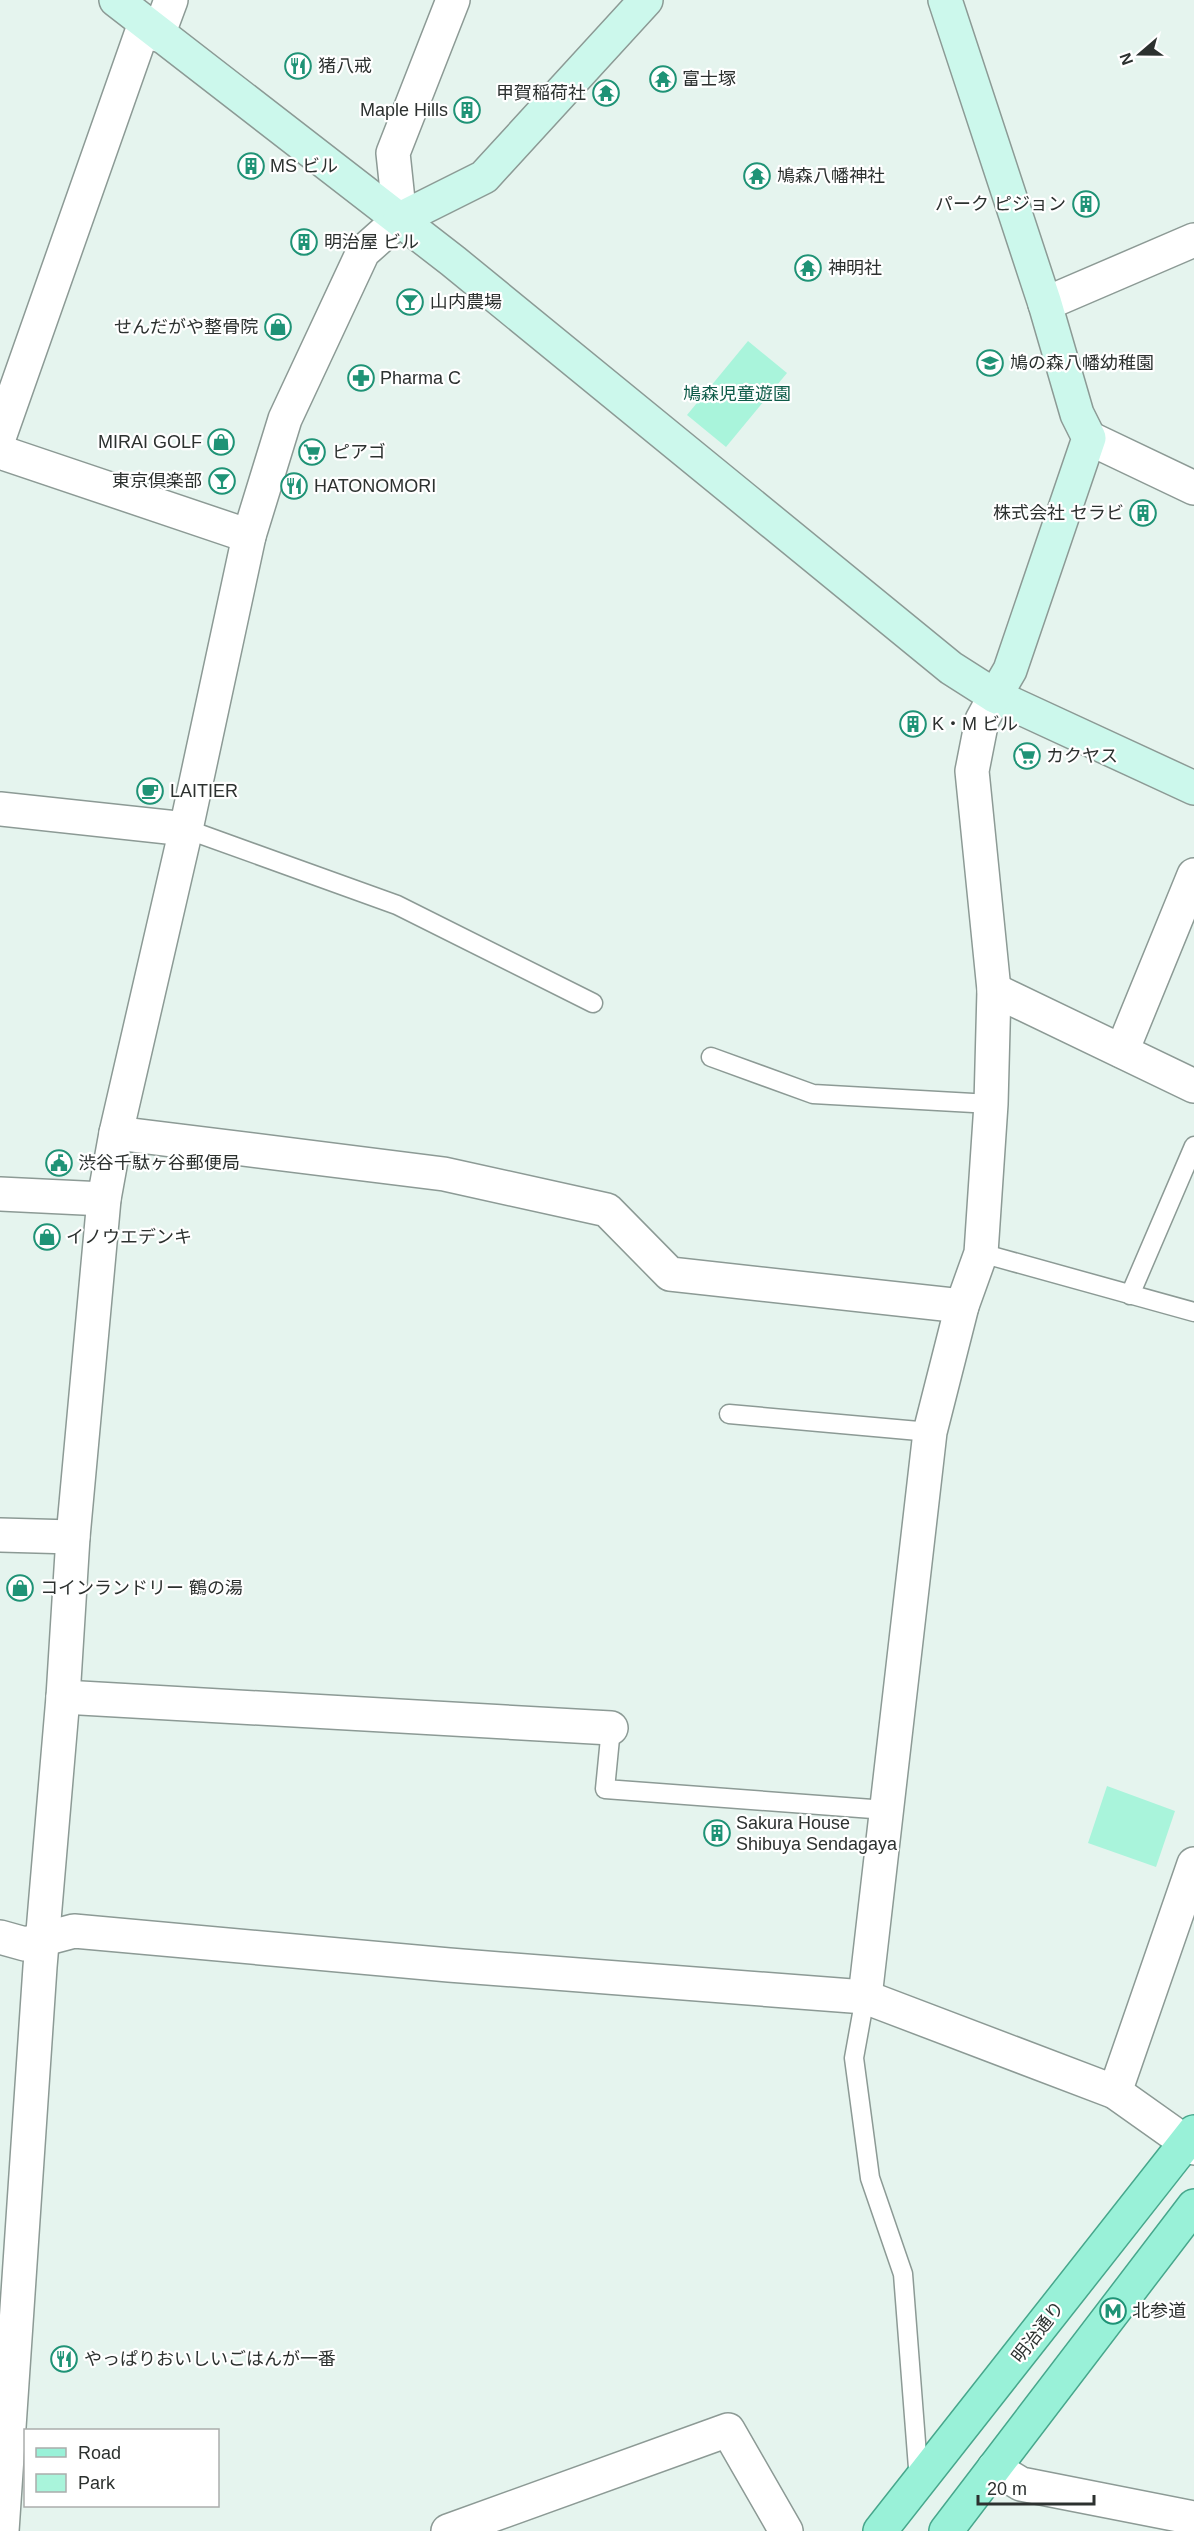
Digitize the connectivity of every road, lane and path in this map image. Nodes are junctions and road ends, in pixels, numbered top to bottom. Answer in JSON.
{"nodes":[{"id":1,"x":116,"y":0,"type":"edge"},
{"id":2,"x":171,"y":0,"type":"edge"},
{"id":3,"x":453,"y":0,"type":"edge"},
{"id":4,"x":646,"y":0,"type":"edge"},
{"id":5,"x":948,"y":1,"type":"edge"},
{"id":6,"x":152,"y":29,"type":"junction"},
{"id":7,"x":400,"y":219,"type":"junction"},
{"id":8,"x":1194,"y":240,"type":"edge"},
{"id":9,"x":1045,"y":304,"type":"junction"},
{"id":10,"x":0,"y":435,"type":"edge"},
{"id":11,"x":1089,"y":438,"type":"junction"},
{"id":12,"x":0,"y":452,"type":"edge"},
{"id":13,"x":1194,"y":488,"type":"edge"},
{"id":14,"x":249,"y":536,"type":"junction"},
{"id":15,"x":995,"y":696,"type":"junction"},
{"id":16,"x":1194,"y":788,"type":"edge"},
{"id":17,"x":0,"y":809,"type":"edge"},
{"id":18,"x":186,"y":829,"type":"junction"},
{"id":19,"x":1194,"y":875,"type":"edge"},
{"id":20,"x":994,"y":990,"type":"junction"},
{"id":21,"x":593,"y":1003,"type":"dead end"},
{"id":22,"x":1122,"y":1052,"type":"junction"},
{"id":23,"x":711,"y":1057,"type":"dead end"},
{"id":24,"x":1194,"y":1086,"type":"edge"},
{"id":25,"x":991,"y":1104,"type":"junction"},
{"id":26,"x":116,"y":1133,"type":"junction"},
{"id":27,"x":1194,"y":1146,"type":"edge"},
{"id":28,"x":0,"y":1194,"type":"edge"},
{"id":29,"x":104,"y":1199,"type":"junction"},
{"id":30,"x":981,"y":1253,"type":"junction"},
{"id":31,"x":1130,"y":1295,"type":"junction"},
{"id":32,"x":962,"y":1306,"type":"junction"},
{"id":33,"x":1194,"y":1312,"type":"edge"},
{"id":34,"x":729,"y":1414,"type":"dead end"},
{"id":35,"x":930,"y":1432,"type":"junction"},
{"id":36,"x":0,"y":1535,"type":"edge"},
{"id":37,"x":73,"y":1537,"type":"junction"},
{"id":38,"x":63,"y":1697,"type":"junction"},
{"id":39,"x":611,"y":1728,"type":"joint"},
{"id":40,"x":886,"y":1809,"type":"junction"},
{"id":41,"x":1194,"y":1864,"type":"edge"},
{"id":42,"x":0,"y":1937,"type":"edge"},
{"id":43,"x":43,"y":1938,"type":"junction"},
{"id":44,"x":864,"y":1997,"type":"junction"},
{"id":45,"x":1114,"y":2092,"type":"junction"},
{"id":46,"x":1192,"y":2140,"type":"edge"},
{"id":47,"x":1194,"y":2206,"type":"edge"},
{"id":48,"x":994,"y":2468,"type":"junction"},
{"id":49,"x":919,"y":2482,"type":"junction"},
{"id":50,"x":2,"y":2516,"type":"edge"},
{"id":51,"x":1194,"y":2518,"type":"edge"},
{"id":52,"x":448,"y":2531,"type":"edge"},
{"id":53,"x":786,"y":2531,"type":"edge"},
{"id":54,"x":880,"y":2531,"type":"edge"},
{"id":55,"x":946,"y":2531,"type":"edge"}],
"edges":[{"from":1,"to":6,"type":"street"},
{"from":2,"to":6,"type":"street"},
{"from":3,"to":7,"type":"street"},
{"from":4,"to":7,"type":"street"},
{"from":5,"to":9,"type":"street"},
{"from":6,"to":7,"type":"street"},
{"from":6,"to":10,"type":"street"},
{"from":7,"to":14,"type":"street"},
{"from":7,"to":15,"type":"street"},
{"from":8,"to":9,"type":"street"},
{"from":9,"to":11,"type":"street"},
{"from":11,"to":13,"type":"street"},
{"from":11,"to":15,"type":"street"},
{"from":12,"to":14,"type":"street"},
{"from":14,"to":18,"type":"street"},
{"from":15,"to":16,"type":"street"},
{"from":15,"to":20,"type":"street"},
{"from":17,"to":18,"type":"street"},
{"from":18,"to":21,"type":"lane"},
{"from":18,"to":26,"type":"street"},
{"from":19,"to":22,"type":"street"},
{"from":20,"to":22,"type":"street"},
{"from":20,"to":25,"type":"street"},
{"from":22,"to":24,"type":"street"},
{"from":23,"to":25,"type":"lane"},
{"from":25,"to":30,"type":"street"},
{"from":26,"to":29,"type":"street"},
{"from":26,"to":32,"type":"street"},
{"from":27,"to":31,"type":"lane"},
{"from":28,"to":29,"type":"street"},
{"from":29,"to":37,"type":"street"},
{"from":30,"to":31,"type":"lane"},
{"from":30,"to":32,"type":"street"},
{"from":31,"to":33,"type":"lane"},
{"from":32,"to":35,"type":"street"},
{"from":34,"to":35,"type":"lane"},
{"from":35,"to":40,"type":"street"},
{"from":36,"to":37,"type":"street"},
{"from":37,"to":38,"type":"street"},
{"from":38,"to":39,"type":"street"},
{"from":38,"to":43,"type":"street"},
{"from":39,"to":40,"type":"lane"},
{"from":40,"to":44,"type":"street"},
{"from":41,"to":45,"type":"street"},
{"from":42,"to":43,"type":"street"},
{"from":43,"to":44,"type":"street"},
{"from":43,"to":50,"type":"street"},
{"from":44,"to":45,"type":"street"},
{"from":44,"to":49,"type":"lane"},
{"from":45,"to":46,"type":"street"},
{"from":46,"to":49,"type":"main road","name":"明治通り"},
{"from":47,"to":48,"type":"main road"},
{"from":48,"to":51,"type":"street"},
{"from":48,"to":55,"type":"main road"},
{"from":49,"to":54,"type":"main road","name":"明治通り"},
{"from":52,"to":53,"type":"street"}]}
